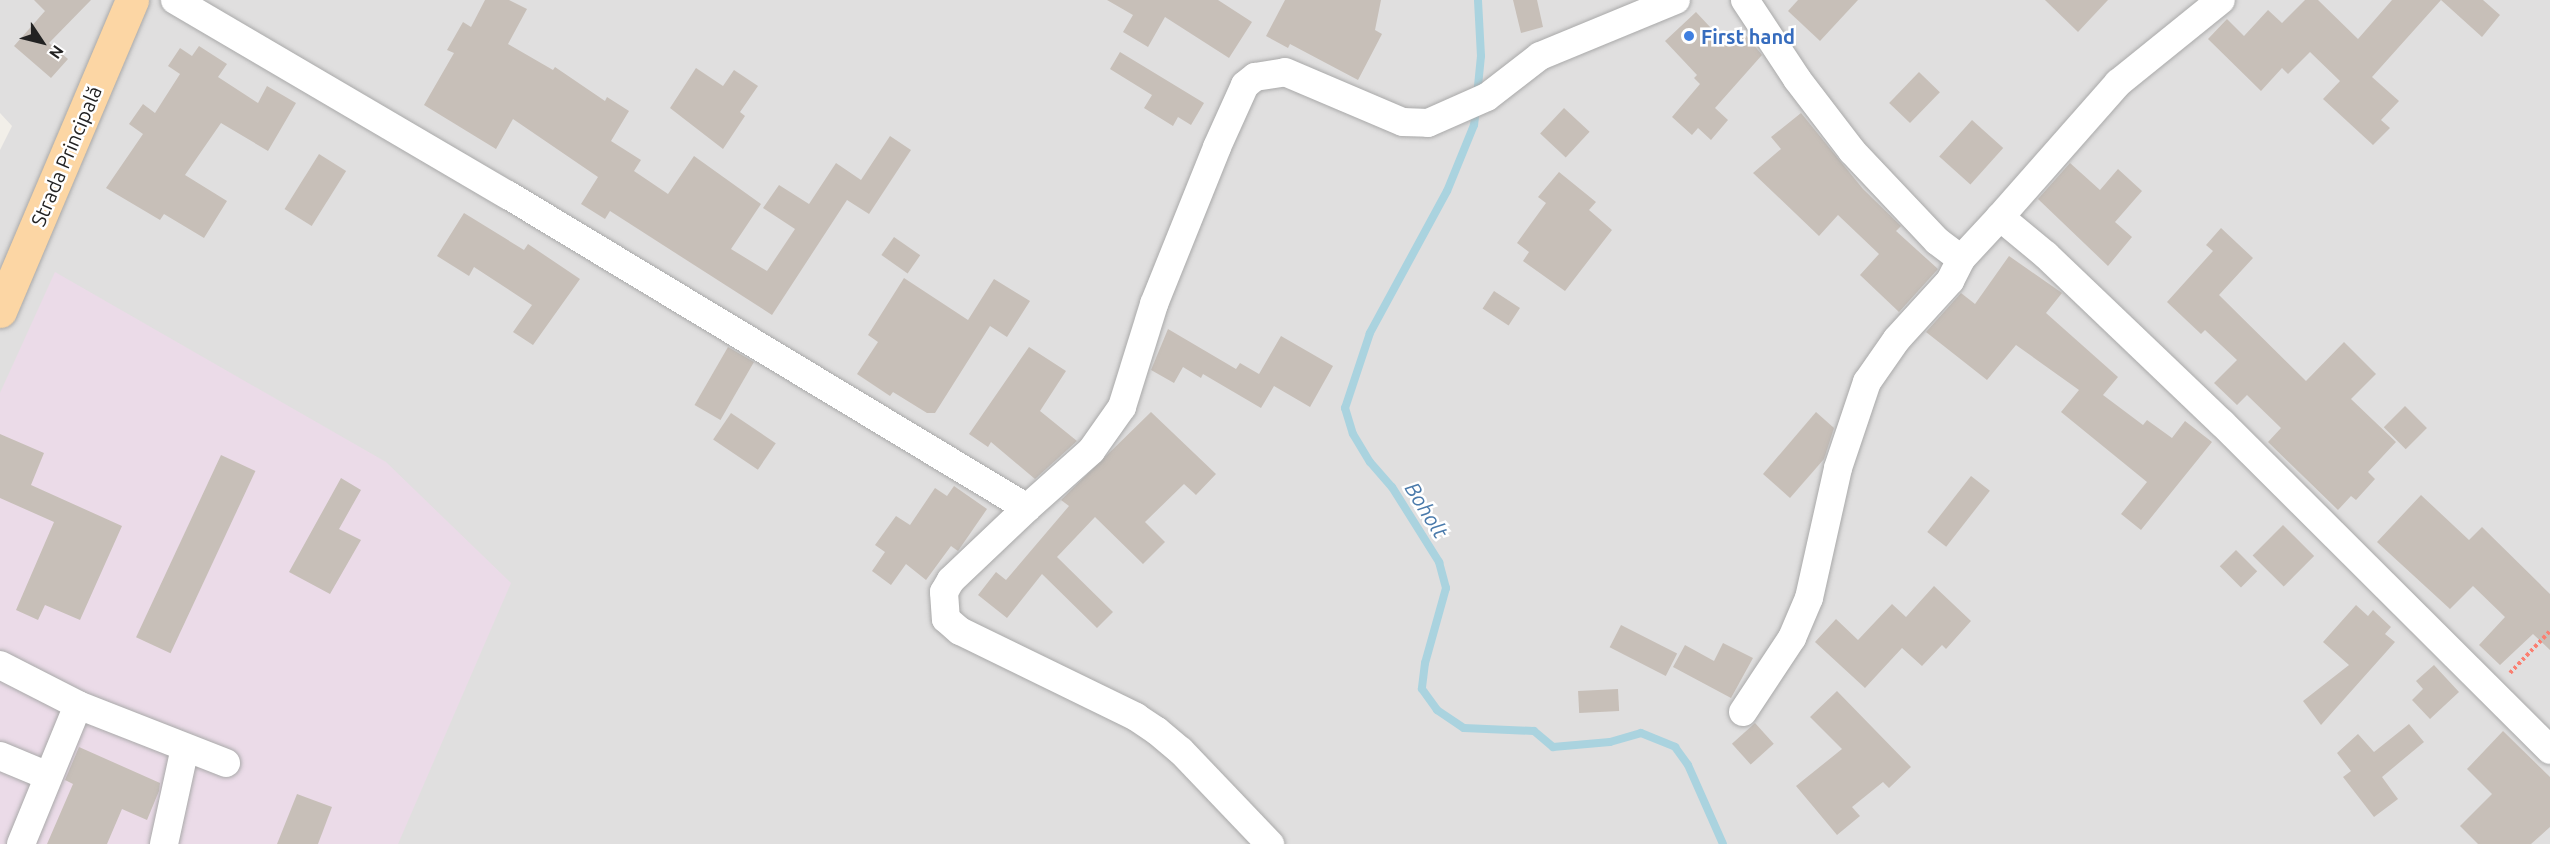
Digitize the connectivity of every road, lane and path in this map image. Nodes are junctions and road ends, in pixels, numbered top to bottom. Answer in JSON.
{"nodes":[{"id":1,"x":132,"y":0,"type":"edge"},
{"id":2,"x":175,"y":0,"type":"edge"},
{"id":3,"x":1677,"y":0,"type":"edge"},
{"id":4,"x":1745,"y":0,"type":"edge"},
{"id":5,"x":2221,"y":0,"type":"edge"},
{"id":6,"x":2000,"y":218,"type":"junction"},
{"id":7,"x":1961,"y":259,"type":"junction"},
{"id":8,"x":0,"y":311,"type":"edge"},
{"id":9,"x":1027,"y":508,"type":"junction"},
{"id":10,"x":2550,"y":631,"type":"edge"},
{"id":11,"x":0,"y":665,"type":"edge"},
{"id":12,"x":2491,"y":693,"type":"junction"},
{"id":13,"x":78,"y":705,"type":"junction"},
{"id":14,"x":1743,"y":712,"type":"dead end"},
{"id":15,"x":185,"y":748,"type":"junction"},
{"id":16,"x":2550,"y":750,"type":"edge"},
{"id":17,"x":0,"y":756,"type":"edge"},
{"id":18,"x":226,"y":763,"type":"dead end"},
{"id":19,"x":48,"y":776,"type":"junction"},
{"id":20,"x":21,"y":844,"type":"edge"},
{"id":21,"x":164,"y":844,"type":"edge"},
{"id":22,"x":1270,"y":844,"type":"edge"}],
"edges":[{"from":1,"to":8,"type":"main road","name":"Strada Principală"},
{"from":2,"to":9,"type":"street"},
{"from":3,"to":9,"type":"street"},
{"from":4,"to":7,"type":"street"},
{"from":5,"to":6,"type":"street"},
{"from":6,"to":7,"type":"street"},
{"from":6,"to":12,"type":"street"},
{"from":7,"to":14,"type":"street"},
{"from":9,"to":22,"type":"street"},
{"from":10,"to":12,"type":"path"},
{"from":11,"to":13,"type":"street"},
{"from":12,"to":16,"type":"street"},
{"from":13,"to":15,"type":"street"},
{"from":13,"to":19,"type":"street"},
{"from":15,"to":18,"type":"street"},
{"from":15,"to":21,"type":"street"},
{"from":17,"to":19,"type":"street"},
{"from":19,"to":20,"type":"street"}]}
